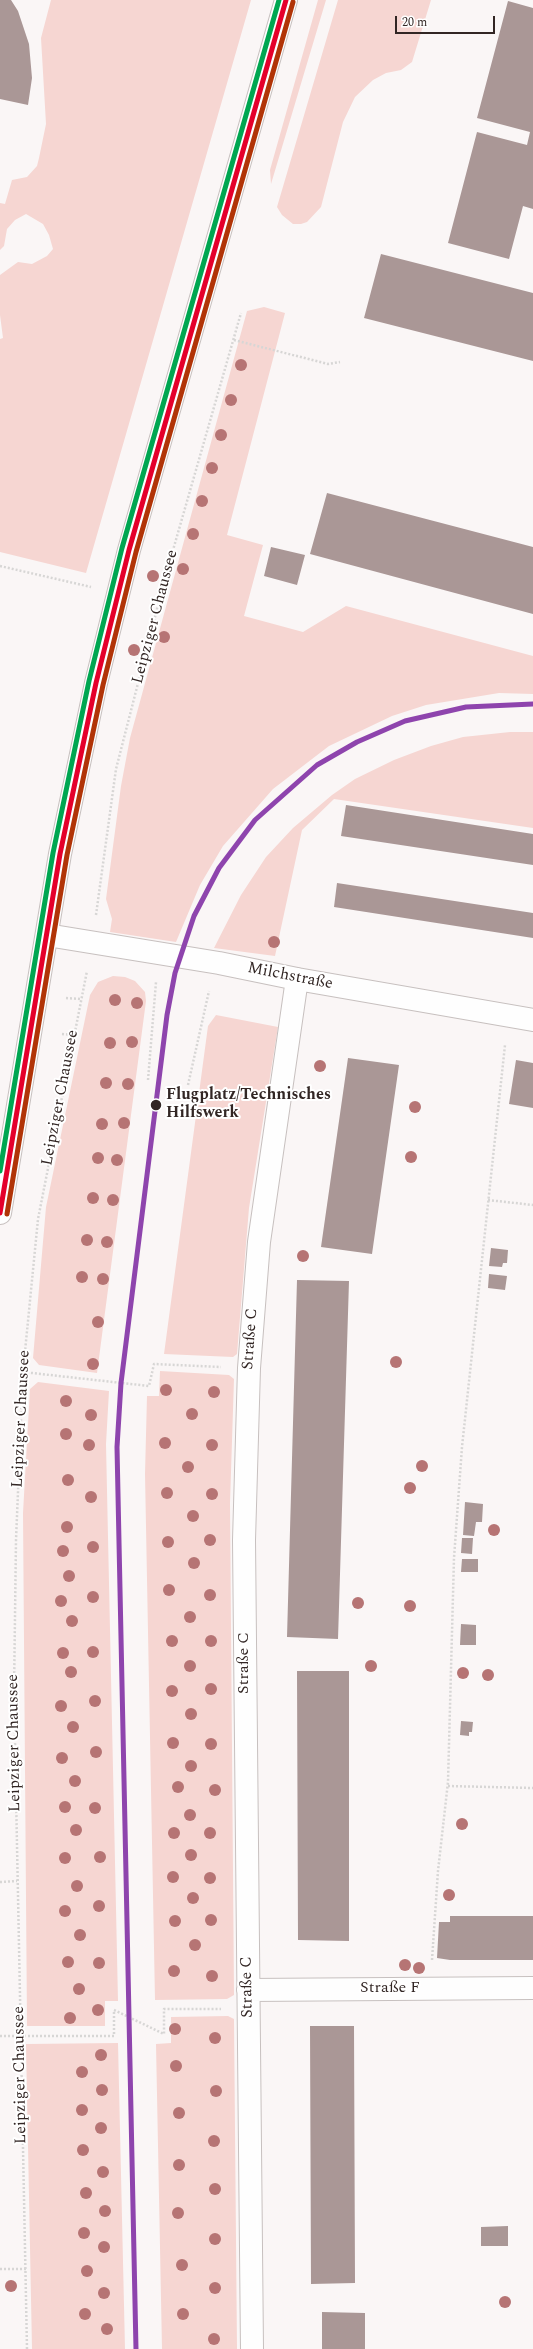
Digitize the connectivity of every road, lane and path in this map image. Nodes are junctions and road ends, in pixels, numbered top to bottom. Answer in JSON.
{"nodes":[{"id":1,"x":286,"y":0,"type":"edge"},
{"id":2,"x":241,"y":313,"type":"dead end"},
{"id":3,"x":234,"y":340,"type":"junction"},
{"id":4,"x":340,"y":362,"type":"dead end"},
{"id":5,"x":0,"y":566,"type":"edge"},
{"id":6,"x":117,"y":593,"type":"junction"},
{"id":7,"x":95,"y":918,"type":"dead end"},
{"id":8,"x":47,"y":935,"type":"junction"},
{"id":9,"x":158,"y":954,"type":"junction"},
{"id":10,"x":214,"y":963,"type":"junction"},
{"id":11,"x":87,"y":969,"type":"dead end"},
{"id":12,"x":297,"y":979,"type":"junction"},
{"id":13,"x":508,"y":1016,"type":"junction"},
{"id":14,"x":533,"y":1020,"type":"edge"},
{"id":15,"x":62,"y":1034,"type":"dead end"},
{"id":16,"x":74,"y":1035,"type":"junction"},
{"id":17,"x":148,"y":1080,"type":"dead end"},
{"id":18,"x":188,"y":1085,"type":"dead end"},
{"id":19,"x":488,"y":1200,"type":"junction"},
{"id":20,"x":533,"y":1205,"type":"edge"},
{"id":21,"x":0,"y":1213,"type":"edge"},
{"id":22,"x":249,"y":1368,"type":"junction"},
{"id":23,"x":23,"y":1372,"type":"junction"},
{"id":24,"x":448,"y":1786,"type":"junction"},
{"id":25,"x":533,"y":1788,"type":"edge"},
{"id":26,"x":17,"y":1881,"type":"junction"},
{"id":27,"x":0,"y":1882,"type":"edge"},
{"id":28,"x":533,"y":1988,"type":"edge"},
{"id":29,"x":432,"y":1989,"type":"junction"},
{"id":30,"x":248,"y":2000,"type":"junction"},
{"id":31,"x":0,"y":2036,"type":"edge"},
{"id":32,"x":20,"y":2036,"type":"junction"},
{"id":33,"x":0,"y":2269,"type":"edge"},
{"id":34,"x":26,"y":2269,"type":"junction"},
{"id":35,"x":27,"y":2349,"type":"edge"},
{"id":36,"x":252,"y":2349,"type":"edge"}],
"edges":[{"from":1,"to":6,"type":"street"},
{"from":2,"to":3,"type":"path","name":"Leipziger Chaussee"},
{"from":3,"to":4,"type":"path"},
{"from":3,"to":7,"type":"path","name":"Leipziger Chaussee"},
{"from":5,"to":6,"type":"path"},
{"from":6,"to":8,"type":"street"},
{"from":8,"to":9,"type":"street","name":"Milchstraße"},
{"from":8,"to":21,"type":"street"},
{"from":9,"to":10,"type":"street","name":"Milchstraße"},
{"from":9,"to":17,"type":"path"},
{"from":10,"to":12,"type":"street","name":"Milchstraße"},
{"from":10,"to":18,"type":"path"},
{"from":11,"to":16,"type":"path","name":"Leipziger Chaussee"},
{"from":12,"to":13,"type":"street","name":"Milchstraße"},
{"from":12,"to":22,"type":"street","name":"Straße C"},
{"from":13,"to":14,"type":"street","name":"Milchstraße"},
{"from":13,"to":19,"type":"path"},
{"from":15,"to":16,"type":"path"},
{"from":16,"to":23,"type":"path","name":"Leipziger Chaussee"},
{"from":19,"to":20,"type":"path"},
{"from":19,"to":24,"type":"path"},
{"from":22,"to":23,"type":"path"},
{"from":22,"to":30,"type":"street","name":"Straße C"},
{"from":23,"to":26,"type":"path","name":"Leipziger Chaussee"},
{"from":24,"to":25,"type":"path"},
{"from":24,"to":29,"type":"path"},
{"from":26,"to":27,"type":"path"},
{"from":26,"to":32,"type":"path","name":"Leipziger Chaussee"},
{"from":28,"to":29,"type":"street","name":"Straße F"},
{"from":29,"to":30,"type":"street","name":"Straße F"},
{"from":30,"to":32,"type":"path"},
{"from":30,"to":36,"type":"street","name":"Straße C"},
{"from":31,"to":32,"type":"path"},
{"from":32,"to":34,"type":"path","name":"Leipziger Chaussee"},
{"from":33,"to":34,"type":"path"},
{"from":34,"to":35,"type":"path","name":"Leipziger Chaussee"}]}
